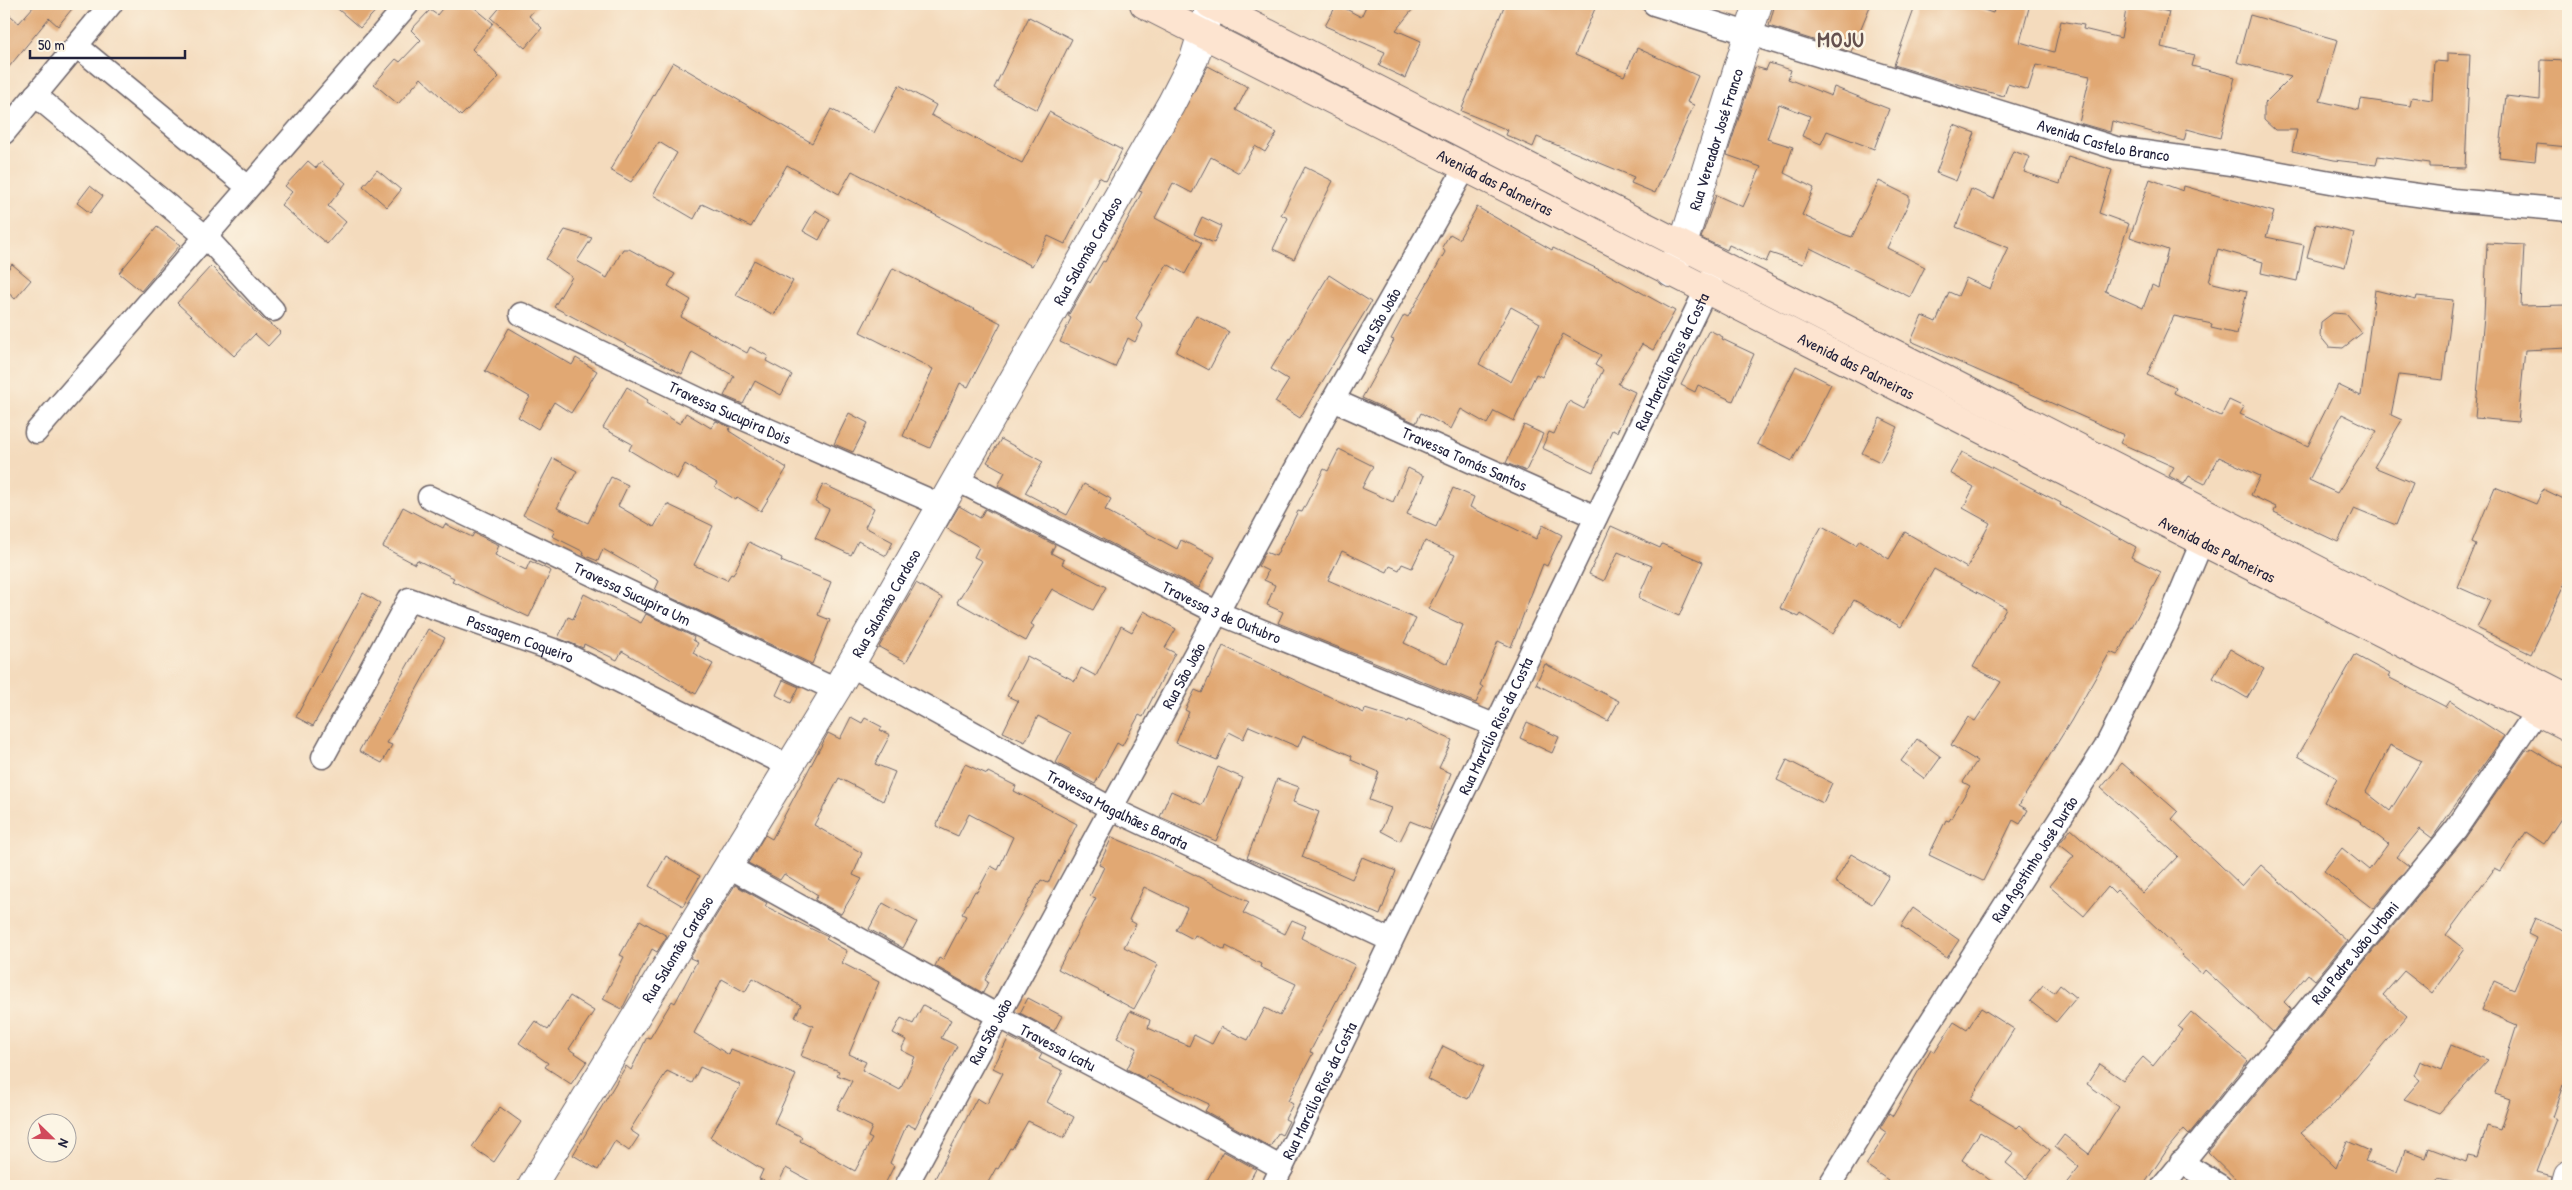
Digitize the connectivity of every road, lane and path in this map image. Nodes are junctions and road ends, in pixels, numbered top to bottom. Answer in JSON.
{"nodes":[{"id":1,"x":111,"y":4,"type":"edge"},
{"id":2,"x":408,"y":4,"type":"edge"},
{"id":3,"x":1144,"y":4,"type":"edge"},
{"id":4,"x":1211,"y":4,"type":"edge"},
{"id":5,"x":1654,"y":4,"type":"edge"},
{"id":6,"x":1758,"y":4,"type":"edge"},
{"id":7,"x":1747,"y":34,"type":"junction"},
{"id":8,"x":1203,"y":35,"type":"junction"},
{"id":9,"x":76,"y":46,"type":"junction"},
{"id":10,"x":36,"y":95,"type":"junction"},
{"id":11,"x":4,"y":133,"type":"edge"},
{"id":12,"x":1465,"y":168,"type":"junction"},
{"id":13,"x":248,"y":188,"type":"junction"},
{"id":14,"x":2568,"y":210,"type":"edge"},
{"id":15,"x":206,"y":237,"type":"junction"},
{"id":16,"x":1682,"y":247,"type":"junction"},
{"id":17,"x":1718,"y":265,"type":"junction"},
{"id":18,"x":1671,"y":273,"type":"junction"},
{"id":19,"x":1705,"y":289,"type":"junction"},
{"id":20,"x":273,"y":310,"type":"dead end"},
{"id":21,"x":521,"y":314,"type":"dead end"},
{"id":22,"x":1333,"y":400,"type":"junction"},
{"id":23,"x":36,"y":432,"type":"dead end"},
{"id":24,"x":958,"y":480,"type":"junction"},
{"id":25,"x":429,"y":497,"type":"dead end"},
{"id":26,"x":943,"y":506,"type":"junction"},
{"id":27,"x":1596,"y":517,"type":"junction"},
{"id":28,"x":2207,"y":529,"type":"junction"},
{"id":29,"x":1218,"y":613,"type":"junction"},
{"id":30,"x":850,"y":665,"type":"junction"},
{"id":31,"x":836,"y":690,"type":"junction"},
{"id":32,"x":2568,"y":698,"type":"edge"},
{"id":33,"x":2537,"y":711,"type":"junction"},
{"id":34,"x":1494,"y":725,"type":"junction"},
{"id":35,"x":2568,"y":727,"type":"edge"},
{"id":36,"x":323,"y":757,"type":"dead end"},
{"id":37,"x":789,"y":766,"type":"junction"},
{"id":38,"x":1112,"y":809,"type":"junction"},
{"id":39,"x":729,"y":867,"type":"junction"},
{"id":40,"x":1390,"y":940,"type":"junction"},
{"id":41,"x":1000,"y":1018,"type":"junction"},
{"id":42,"x":2181,"y":1162,"type":"junction"},
{"id":43,"x":2568,"y":1175,"type":"edge"},
{"id":44,"x":1277,"y":1177,"type":"edge"},
{"id":45,"x":1838,"y":1184,"type":"edge"},
{"id":46,"x":532,"y":1186,"type":"edge"},
{"id":47,"x":906,"y":1186,"type":"edge"},
{"id":48,"x":2163,"y":1186,"type":"edge"},
{"id":49,"x":2220,"y":1186,"type":"edge"},
{"id":50,"x":2564,"y":1186,"type":"edge"}],
"edges":[{"from":1,"to":9,"type":"street"},
{"from":2,"to":13,"type":"street"},
{"from":3,"to":8,"type":"main road","name":"Avenida das Palmeiras"},
{"from":4,"to":8,"type":"street","name":"Rua Salomão Cardoso"},
{"from":4,"to":16,"type":"main road","name":"Avenida das Palmeiras"},
{"from":5,"to":7,"type":"street","name":"Avenida Castelo Branco"},
{"from":6,"to":7,"type":"street","name":"Rua Vereador José Franco"},
{"from":7,"to":14,"type":"street","name":"Avenida Castelo Branco"},
{"from":7,"to":16,"type":"street","name":"Rua Vereador José Franco"},
{"from":8,"to":12,"type":"main road","name":"Avenida das Palmeiras"},
{"from":8,"to":24,"type":"street","name":"Rua Salomão Cardoso"},
{"from":9,"to":10,"type":"street"},
{"from":9,"to":13,"type":"street"},
{"from":10,"to":11,"type":"street"},
{"from":10,"to":15,"type":"street"},
{"from":12,"to":18,"type":"main road","name":"Avenida das Palmeiras"},
{"from":12,"to":22,"type":"street","name":"Rua São João"},
{"from":13,"to":15,"type":"street"},
{"from":15,"to":20,"type":"street"},
{"from":15,"to":23,"type":"street"},
{"from":16,"to":17,"type":"main road","name":"Avenida das Palmeiras"},
{"from":16,"to":18,"type":"street","name":"Rua Vereador José Franco"},
{"from":17,"to":19,"type":"street","name":"Rua Marcílio Rios da Costa"},
{"from":17,"to":28,"type":"main road","name":"Avenida das Palmeiras"},
{"from":18,"to":19,"type":"main road","name":"Avenida das Palmeiras"},
{"from":19,"to":27,"type":"street","name":"Rua Marcílio Rios da Costa"},
{"from":19,"to":28,"type":"main road","name":"Avenida das Palmeiras"},
{"from":21,"to":26,"type":"street","name":"Travessa Sucupira Dois"},
{"from":22,"to":27,"type":"street","name":"Travessa Tomás Santos"},
{"from":22,"to":29,"type":"street","name":"Rua São João"},
{"from":24,"to":26,"type":"street","name":"Rua Salomão Cardoso"},
{"from":24,"to":29,"type":"street","name":"Travessa 3 de Outubro"},
{"from":25,"to":31,"type":"street","name":"Travessa Sucupira Um"},
{"from":26,"to":30,"type":"street","name":"Rua Salomão Cardoso"},
{"from":27,"to":34,"type":"street","name":"Rua Marcílio Rios da Costa"},
{"from":28,"to":32,"type":"main road","name":"Avenida das Palmeiras"},
{"from":28,"to":33,"type":"main road","name":"Avenida das Palmeiras"},
{"from":28,"to":45,"type":"street","name":"Rua Agostinho José Durão"},
{"from":29,"to":34,"type":"street","name":"Travessa 3 de Outubro"},
{"from":29,"to":38,"type":"street","name":"Rua São João"},
{"from":30,"to":31,"type":"street","name":"Rua Salomão Cardoso"},
{"from":30,"to":38,"type":"street","name":"Travessa Magalhães Barata"},
{"from":31,"to":37,"type":"street","name":"Rua Salomão Cardoso"},
{"from":33,"to":35,"type":"main road","name":"Avenida das Palmeiras"},
{"from":33,"to":42,"type":"street","name":"Rua Padre João Urbani"},
{"from":34,"to":40,"type":"street","name":"Rua Marcílio Rios da Costa"},
{"from":36,"to":37,"type":"street","name":"Passagem Coqueiro"},
{"from":37,"to":39,"type":"street","name":"Rua Salomão Cardoso"},
{"from":38,"to":40,"type":"street","name":"Travessa Magalhães Barata"},
{"from":38,"to":41,"type":"street","name":"Rua São João"},
{"from":39,"to":41,"type":"street","name":"Travessa Icatu"},
{"from":39,"to":46,"type":"street","name":"Rua Salomão Cardoso"},
{"from":40,"to":44,"type":"street","name":"Rua Marcílio Rios da Costa"},
{"from":41,"to":44,"type":"street","name":"Travessa Icatu"},
{"from":41,"to":47,"type":"street","name":"Rua São João"},
{"from":42,"to":48,"type":"street","name":"Rua Padre João Urbani"},
{"from":42,"to":49,"type":"street"},
{"from":43,"to":50,"type":"street"}]}
